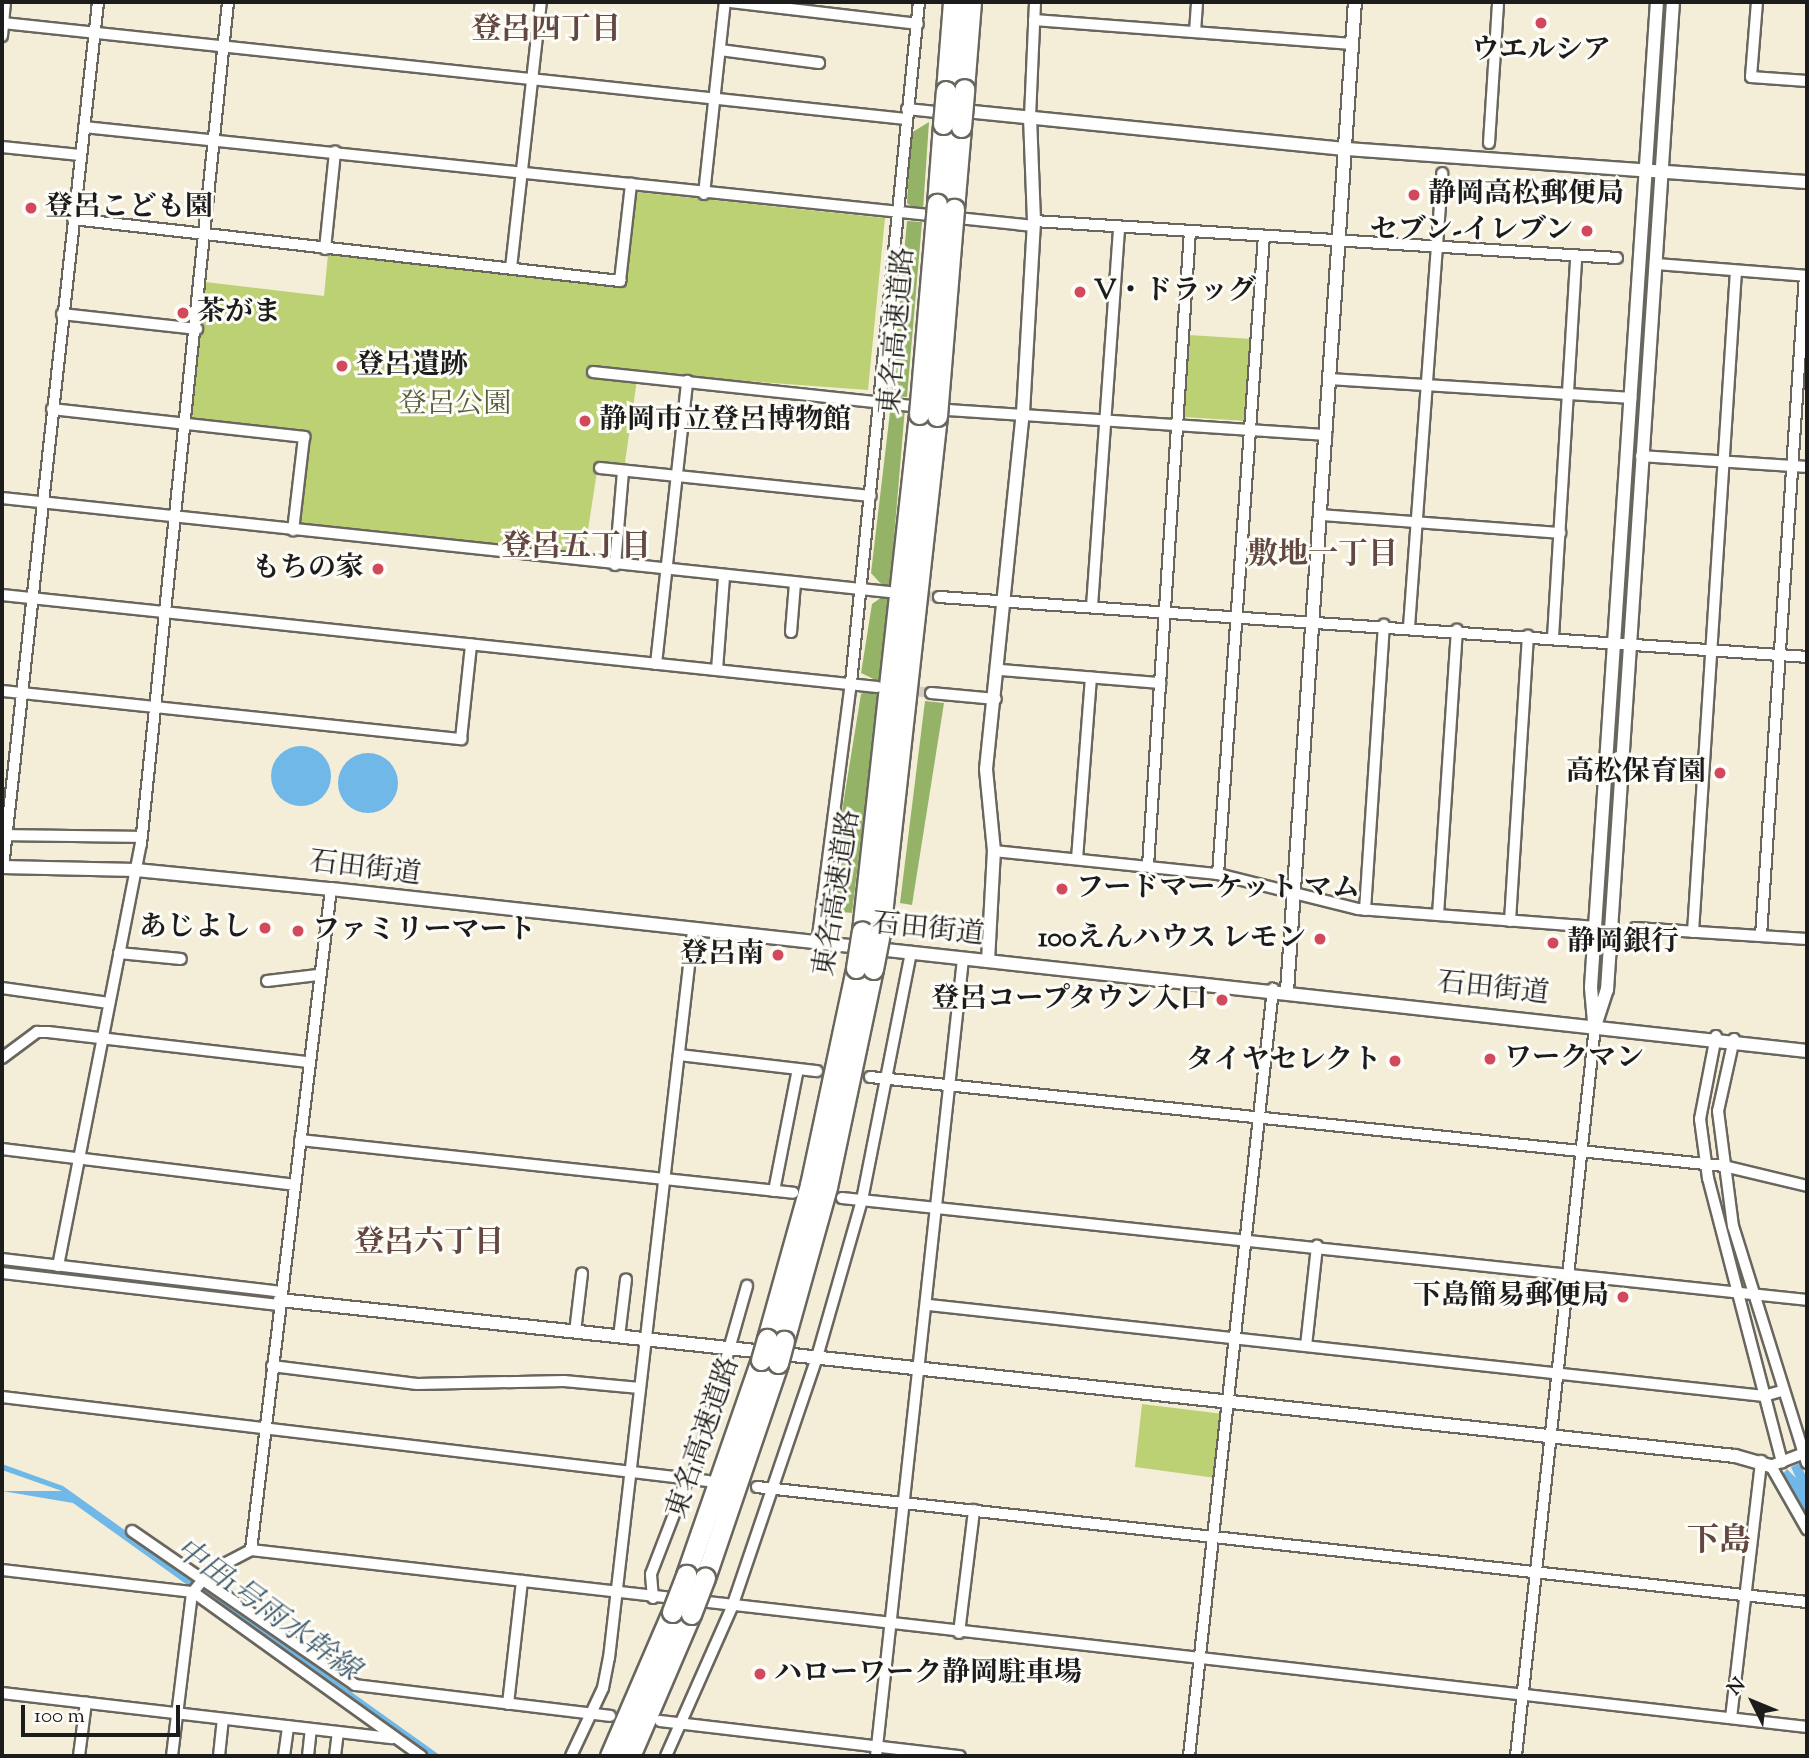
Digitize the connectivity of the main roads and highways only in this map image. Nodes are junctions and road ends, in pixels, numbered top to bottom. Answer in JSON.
{"nodes":[{"id":1,"x":953,"y":2,"type":"edge"},
{"id":2,"x":971,"y":2,"type":"edge"},
{"id":3,"x":955,"y":90,"type":"junction"},
{"id":4,"x":681,"y":1613,"type":"junction"},
{"id":5,"x":610,"y":1756,"type":"edge"},
{"id":6,"x":630,"y":1756,"type":"edge"}],
"edges":[{"from":1,"to":3,"type":"highway","name":"東名高速道路"},
{"from":2,"to":3,"type":"highway","name":"東名高速道路"},
{"from":3,"to":4,"type":"highway","name":"東名高速道路","bridge":true},
{"from":4,"to":5,"type":"highway","name":"東名高速道路"},
{"from":4,"to":6,"type":"highway","name":"東名高速道路"}]}
